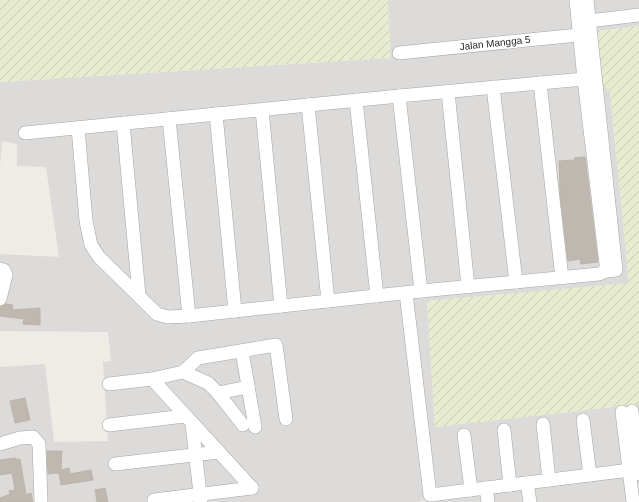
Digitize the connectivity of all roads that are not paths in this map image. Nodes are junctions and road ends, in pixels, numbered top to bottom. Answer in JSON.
{"nodes":[{"id":1,"x":576,"y":0,"type":"edge"},
{"id":2,"x":587,"y":0,"type":"edge"},
{"id":3,"x":639,"y":15,"type":"edge"},
{"id":4,"x":587,"y":30,"type":"junction"},
{"id":5,"x":399,"y":53,"type":"dead end"},
{"id":6,"x":584,"y":79,"type":"junction"},
{"id":7,"x":540,"y":83,"type":"junction"},
{"id":8,"x":493,"y":88,"type":"junction"},
{"id":9,"x":448,"y":92,"type":"junction"},
{"id":10,"x":399,"y":96,"type":"junction"},
{"id":11,"x":356,"y":100,"type":"junction"},
{"id":12,"x":308,"y":105,"type":"junction"},
{"id":13,"x":262,"y":110,"type":"junction"},
{"id":14,"x":216,"y":114,"type":"junction"},
{"id":15,"x":169,"y":119,"type":"junction"},
{"id":16,"x":123,"y":123,"type":"junction"},
{"id":17,"x":78,"y":128,"type":"junction"},
{"id":18,"x":24,"y":133,"type":"dead end"},
{"id":19,"x":0,"y":269,"type":"edge"},
{"id":20,"x":606,"y":271,"type":"junction"},
{"id":21,"x":562,"y":278,"type":"junction"},
{"id":22,"x":516,"y":282,"type":"junction"},
{"id":23,"x":468,"y":287,"type":"junction"},
{"id":24,"x":421,"y":291,"type":"junction"},
{"id":25,"x":406,"y":293,"type":"junction"},
{"id":26,"x":139,"y":295,"type":"junction"},
{"id":27,"x":377,"y":296,"type":"junction"},
{"id":28,"x":0,"y":299,"type":"edge"},
{"id":29,"x":328,"y":301,"type":"junction"},
{"id":30,"x":281,"y":306,"type":"junction"},
{"id":31,"x":235,"y":311,"type":"junction"},
{"id":32,"x":189,"y":316,"type":"junction"},
{"id":33,"x":242,"y":351,"type":"junction"},
{"id":34,"x":183,"y":372,"type":"junction"},
{"id":35,"x":152,"y":380,"type":"junction"},
{"id":36,"x":109,"y":384,"type":"dead end"},
{"id":37,"x":248,"y":387,"type":"junction"},
{"id":38,"x":218,"y":393,"type":"junction"},
{"id":39,"x":627,"y":412,"type":"dead end"},
{"id":40,"x":286,"y":419,"type":"dead end"},
{"id":41,"x":189,"y":420,"type":"junction"},
{"id":42,"x":583,"y":420,"type":"dead end"},
{"id":43,"x":109,"y":424,"type":"dead end"},
{"id":44,"x":543,"y":424,"type":"dead end"},
{"id":45,"x":504,"y":430,"type":"dead end"},
{"id":46,"x":464,"y":435,"type":"dead end"},
{"id":47,"x":0,"y":444,"type":"edge"},
{"id":48,"x":219,"y":452,"type":"junction"},
{"id":49,"x":195,"y":455,"type":"junction"},
{"id":50,"x":115,"y":464,"type":"dead end"},
{"id":51,"x":636,"y":471,"type":"edge"},
{"id":52,"x":590,"y":475,"type":"junction"},
{"id":53,"x":549,"y":480,"type":"junction"},
{"id":54,"x":527,"y":483,"type":"junction"},
{"id":55,"x":510,"y":485,"type":"junction"},
{"id":56,"x":486,"y":488,"type":"junction"},
{"id":57,"x":471,"y":490,"type":"junction"},
{"id":58,"x":448,"y":497,"type":"edge"},
{"id":59,"x":200,"y":498,"type":"edge"},
{"id":60,"x":154,"y":500,"type":"dead end"},
{"id":61,"x":40,"y":502,"type":"edge"},
{"id":62,"x":488,"y":502,"type":"edge"},
{"id":63,"x":530,"y":502,"type":"edge"},
{"id":64,"x":633,"y":502,"type":"edge"}],
"edges":[{"from":1,"to":4,"type":"street"},
{"from":2,"to":4,"type":"street"},
{"from":3,"to":4,"type":"street","name":"Jalan Mangga 5"},
{"from":4,"to":5,"type":"street","name":"Jalan Mangga 5"},
{"from":4,"to":6,"type":"street"},
{"from":4,"to":20,"type":"street"},
{"from":6,"to":7,"type":"street"},
{"from":6,"to":20,"type":"street"},
{"from":7,"to":8,"type":"street"},
{"from":7,"to":21,"type":"street"},
{"from":8,"to":9,"type":"street"},
{"from":8,"to":22,"type":"street"},
{"from":9,"to":10,"type":"street"},
{"from":9,"to":23,"type":"street"},
{"from":10,"to":11,"type":"street"},
{"from":10,"to":24,"type":"street"},
{"from":11,"to":12,"type":"street"},
{"from":11,"to":27,"type":"street"},
{"from":12,"to":13,"type":"street"},
{"from":12,"to":29,"type":"street"},
{"from":13,"to":14,"type":"street"},
{"from":13,"to":30,"type":"street"},
{"from":14,"to":15,"type":"street"},
{"from":14,"to":31,"type":"street"},
{"from":15,"to":16,"type":"street"},
{"from":15,"to":32,"type":"street"},
{"from":16,"to":17,"type":"street"},
{"from":16,"to":26,"type":"street"},
{"from":17,"to":18,"type":"street"},
{"from":17,"to":26,"type":"street"},
{"from":19,"to":28,"type":"street"},
{"from":20,"to":21,"type":"street"},
{"from":21,"to":22,"type":"street"},
{"from":22,"to":23,"type":"street"},
{"from":23,"to":24,"type":"street"},
{"from":24,"to":25,"type":"street"},
{"from":25,"to":27,"type":"street"},
{"from":25,"to":58,"type":"street"},
{"from":26,"to":32,"type":"street"},
{"from":27,"to":29,"type":"street"},
{"from":29,"to":30,"type":"street"},
{"from":30,"to":31,"type":"street"},
{"from":31,"to":32,"type":"street"},
{"from":33,"to":34,"type":"street"},
{"from":33,"to":37,"type":"street"},
{"from":33,"to":40,"type":"street"},
{"from":34,"to":35,"type":"street"},
{"from":34,"to":38,"type":"street"},
{"from":35,"to":36,"type":"street"},
{"from":35,"to":41,"type":"street"},
{"from":37,"to":38,"type":"street"},
{"from":37,"to":38,"type":"street"},
{"from":39,"to":51,"type":"street"},
{"from":41,"to":43,"type":"street"},
{"from":41,"to":48,"type":"street"},
{"from":41,"to":49,"type":"street"},
{"from":42,"to":52,"type":"street"},
{"from":44,"to":53,"type":"street"},
{"from":45,"to":55,"type":"street"},
{"from":46,"to":57,"type":"street"},
{"from":47,"to":61,"type":"street"},
{"from":48,"to":49,"type":"street"},
{"from":48,"to":59,"type":"street"},
{"from":49,"to":50,"type":"street"},
{"from":49,"to":59,"type":"street"},
{"from":51,"to":52,"type":"street"},
{"from":51,"to":64,"type":"street"},
{"from":52,"to":53,"type":"street"},
{"from":53,"to":54,"type":"street"},
{"from":54,"to":55,"type":"street"},
{"from":54,"to":63,"type":"street"},
{"from":55,"to":56,"type":"street"},
{"from":56,"to":57,"type":"street"},
{"from":56,"to":62,"type":"street"},
{"from":57,"to":58,"type":"street"},
{"from":59,"to":60,"type":"street"}]}
